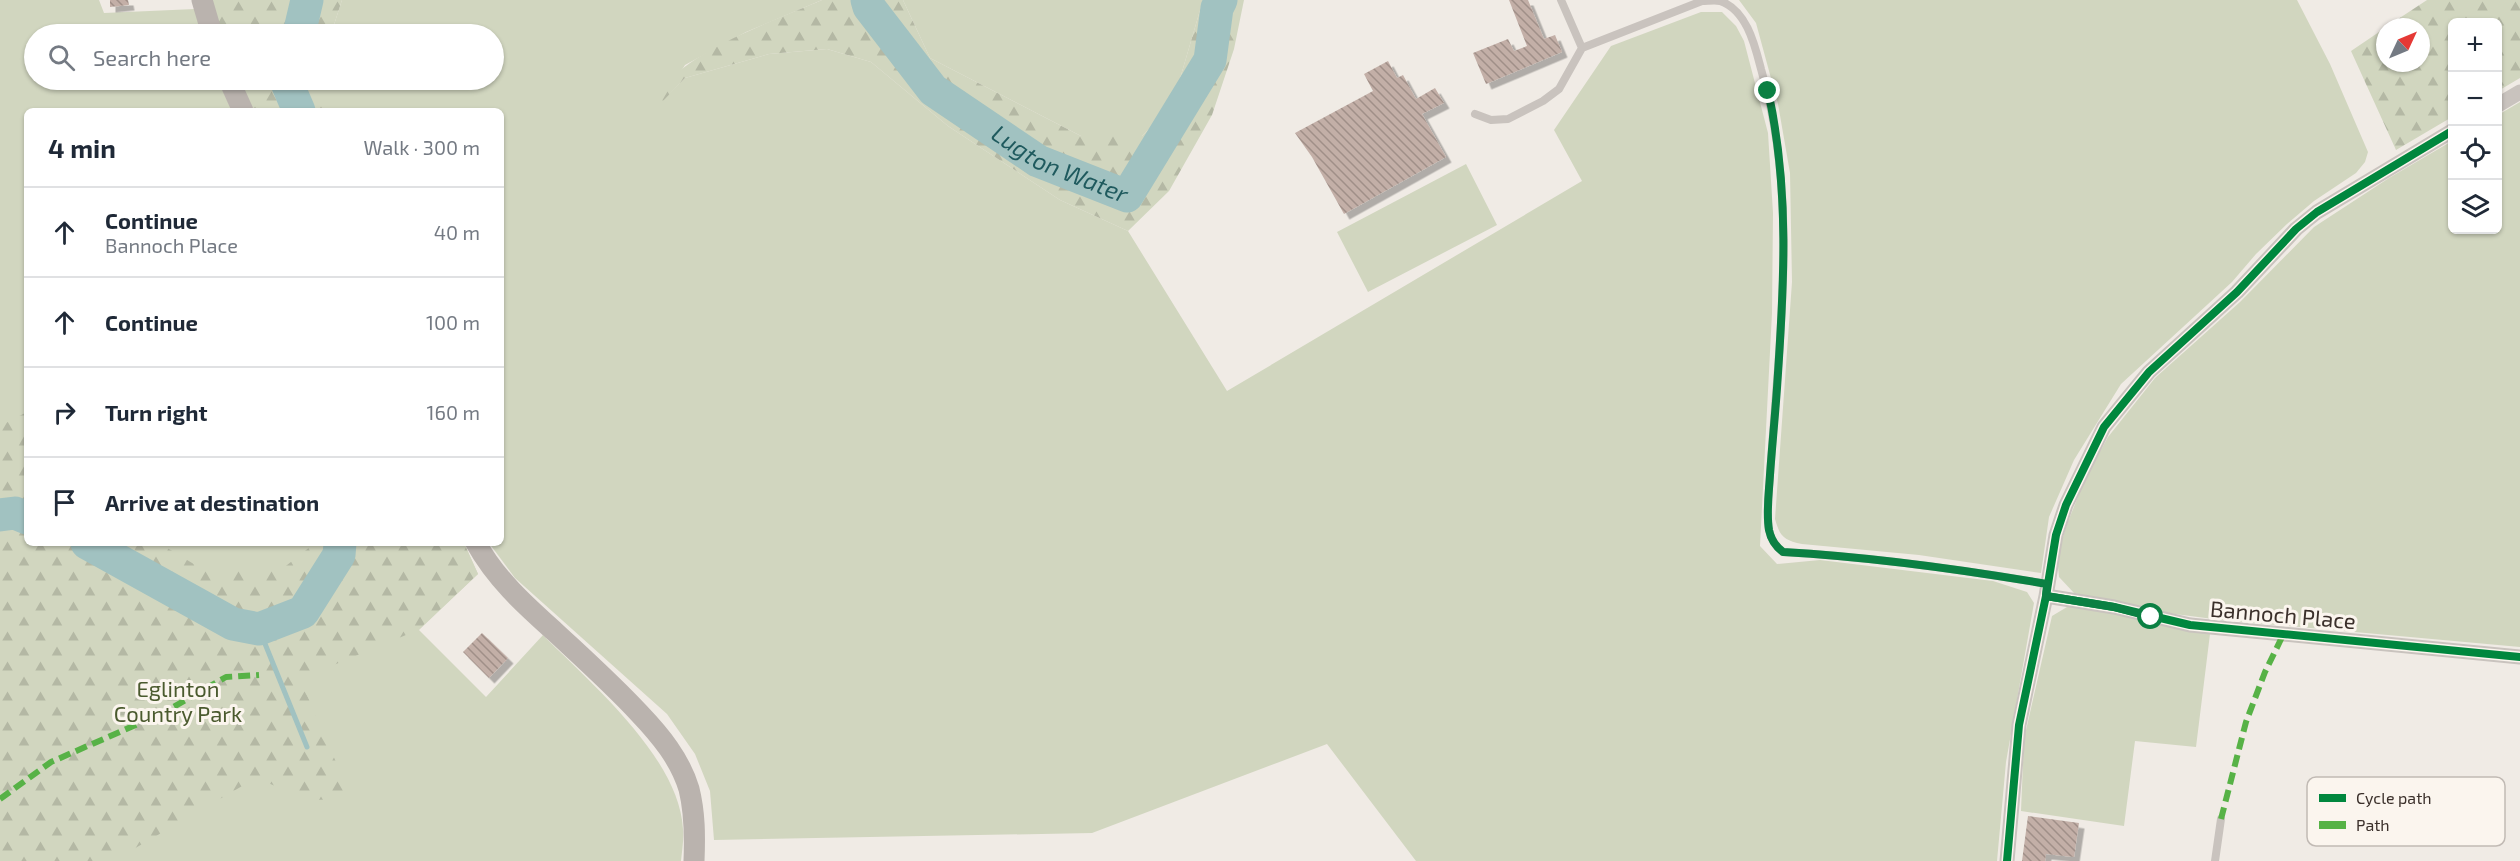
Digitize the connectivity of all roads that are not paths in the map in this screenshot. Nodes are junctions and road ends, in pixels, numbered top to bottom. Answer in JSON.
{"nodes":[{"id":1,"x":202,"y":0,"type":"edge"},
{"id":2,"x":1561,"y":0,"type":"edge"},
{"id":3,"x":209,"y":24,"type":"edge"},
{"id":4,"x":1582,"y":48,"type":"junction"},
{"id":5,"x":234,"y":90,"type":"edge"},
{"id":6,"x":2520,"y":92,"type":"edge"},
{"id":7,"x":2502,"y":103,"type":"edge"},
{"id":8,"x":242,"y":108,"type":"edge"},
{"id":9,"x":1475,"y":114,"type":"dead end"},
{"id":10,"x":2448,"y":133,"type":"edge"},
{"id":11,"x":478,"y":546,"type":"edge"},
{"id":12,"x":2046,"y":590,"type":"junction"},
{"id":13,"x":2520,"y":657,"type":"edge"},
{"id":14,"x":2221,"y":819,"type":"dead end"},
{"id":15,"x":694,"y":861,"type":"edge"},
{"id":16,"x":2007,"y":861,"type":"edge"},
{"id":17,"x":2216,"y":861,"type":"edge"}],
"edges":[{"from":1,"to":3,"type":"main road"},
{"from":2,"to":4,"type":"lane"},
{"from":4,"to":9,"type":"lane"},
{"from":4,"to":12,"type":"lane"},
{"from":5,"to":8,"type":"main road"},
{"from":6,"to":7,"type":"street"},
{"from":10,"to":12,"type":"street"},
{"from":11,"to":15,"type":"main road"},
{"from":12,"to":13,"type":"street","name":"Bannoch Place"},
{"from":12,"to":16,"type":"street"},
{"from":14,"to":17,"type":"lane"}]}
